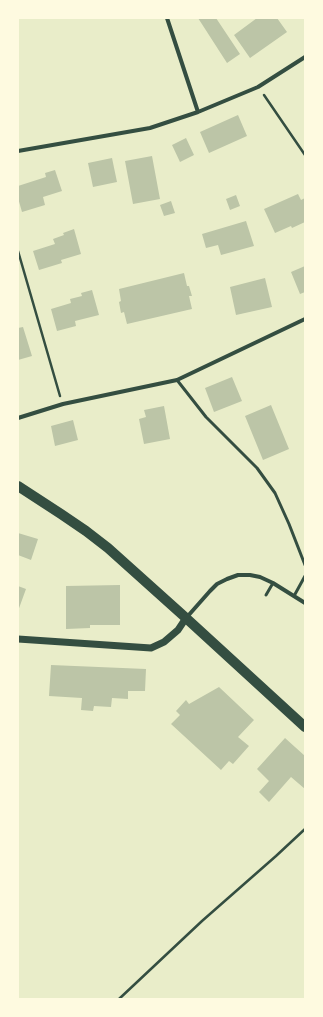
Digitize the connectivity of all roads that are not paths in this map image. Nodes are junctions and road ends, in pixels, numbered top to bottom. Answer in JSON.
{"nodes":[{"id":1,"x":167,"y":18,"type":"edge"},
{"id":2,"x":305,"y":56,"type":"edge"},
{"id":3,"x":198,"y":112,"type":"junction"},
{"id":4,"x":18,"y":151,"type":"edge"},
{"id":5,"x":305,"y":319,"type":"edge"},
{"id":6,"x":177,"y":380,"type":"junction"},
{"id":7,"x":18,"y":418,"type":"edge"},
{"id":8,"x":18,"y":486,"type":"edge"},
{"id":9,"x":305,"y":565,"type":"edge"},
{"id":10,"x":305,"y":576,"type":"edge"},
{"id":11,"x":273,"y":583,"type":"junction"},
{"id":12,"x":266,"y":595,"type":"dead end"},
{"id":13,"x":294,"y":596,"type":"junction"},
{"id":14,"x":305,"y":603,"type":"edge"},
{"id":15,"x":186,"y":618,"type":"junction"},
{"id":16,"x":18,"y":639,"type":"edge"},
{"id":17,"x":305,"y":727,"type":"edge"}],
"edges":[{"from":1,"to":3,"type":"street"},
{"from":2,"to":3,"type":"street"},
{"from":3,"to":4,"type":"street"},
{"from":5,"to":6,"type":"street"},
{"from":6,"to":7,"type":"street"},
{"from":6,"to":9,"type":"lane"},
{"from":8,"to":15,"type":"main road"},
{"from":10,"to":13,"type":"lane"},
{"from":11,"to":12,"type":"lane"},
{"from":11,"to":13,"type":"street"},
{"from":11,"to":15,"type":"street"},
{"from":13,"to":14,"type":"street"},
{"from":15,"to":16,"type":"street"},
{"from":15,"to":17,"type":"main road"}]}
